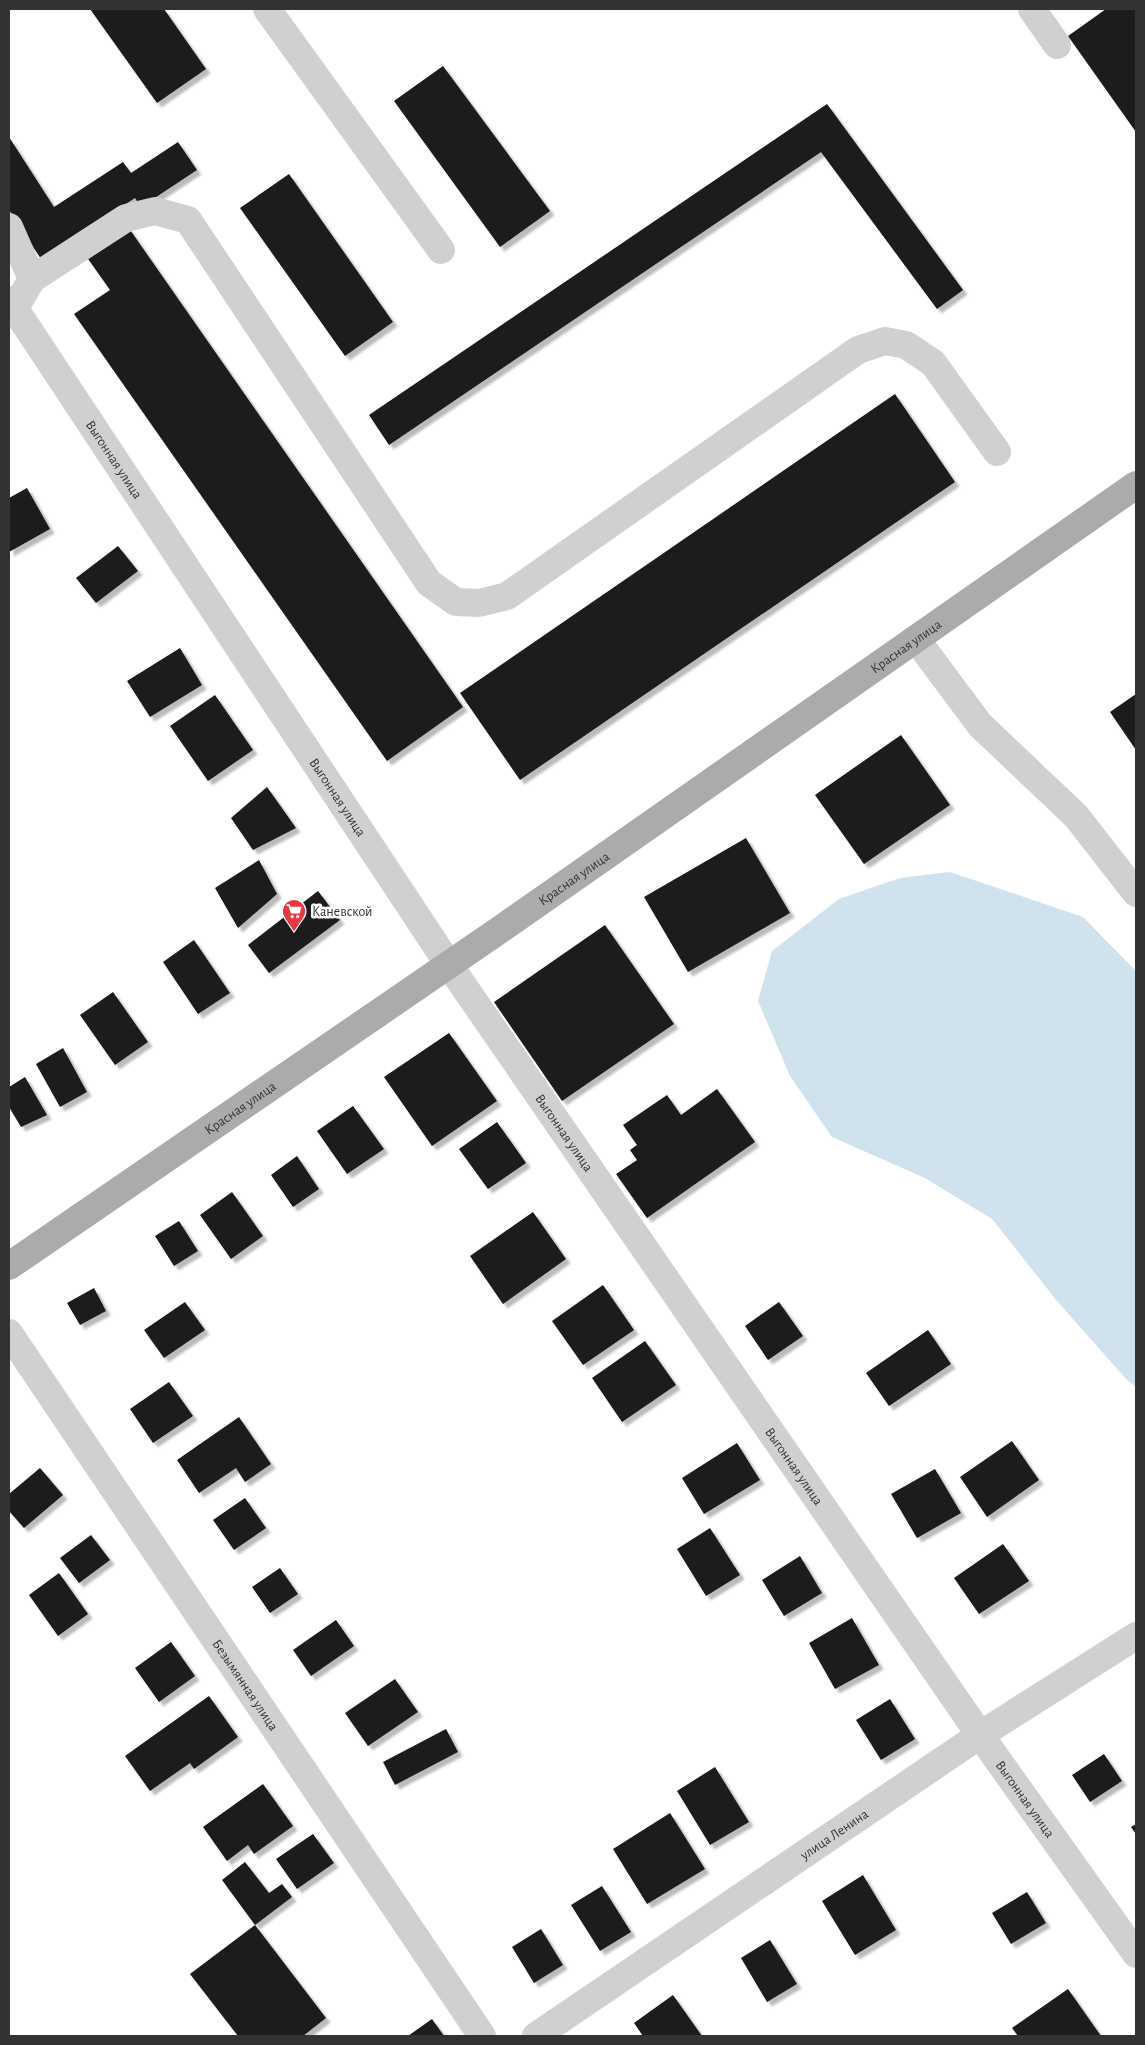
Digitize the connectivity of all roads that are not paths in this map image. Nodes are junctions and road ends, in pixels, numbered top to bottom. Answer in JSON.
{"nodes":[{"id":1,"x":267,"y":9,"type":"edge"},
{"id":2,"x":1032,"y":9,"type":"edge"},
{"id":3,"x":1057,"y":45,"type":"dead end"},
{"id":4,"x":9,"y":227,"type":"edge"},
{"id":5,"x":441,"y":250,"type":"dead end"},
{"id":6,"x":32,"y":279,"type":"junction"},
{"id":7,"x":12,"y":304,"type":"edge"},
{"id":8,"x":997,"y":452,"type":"dead end"},
{"id":9,"x":1136,"y":484,"type":"edge"},
{"id":10,"x":916,"y":639,"type":"junction"},
{"id":11,"x":1136,"y":893,"type":"edge"},
{"id":12,"x":449,"y":965,"type":"junction"},
{"id":13,"x":9,"y":1266,"type":"edge"},
{"id":14,"x":9,"y":1333,"type":"edge"},
{"id":15,"x":1136,"y":1636,"type":"edge"},
{"id":16,"x":980,"y":1735,"type":"junction"},
{"id":17,"x":1136,"y":1954,"type":"edge"},
{"id":18,"x":482,"y":2036,"type":"edge"},
{"id":19,"x":536,"y":2036,"type":"edge"}],
"edges":[{"from":1,"to":5,"type":"street"},
{"from":2,"to":3,"type":"street"},
{"from":4,"to":6,"type":"street"},
{"from":6,"to":7,"type":"street"},
{"from":6,"to":8,"type":"street"},
{"from":7,"to":12,"type":"street","name":"Выгонная улица"},
{"from":9,"to":10,"type":"main road","name":"Красная улица"},
{"from":10,"to":11,"type":"street"},
{"from":10,"to":12,"type":"main road","name":"Красная улица"},
{"from":12,"to":13,"type":"main road","name":"Красная улица"},
{"from":12,"to":16,"type":"street","name":"Выгонная улица"},
{"from":14,"to":18,"type":"street","name":"Безымянная улица"},
{"from":15,"to":16,"type":"street","name":"улица Ленина"},
{"from":16,"to":17,"type":"street","name":"Выгонная улица"},
{"from":16,"to":19,"type":"street","name":"улица Ленина"}]}
